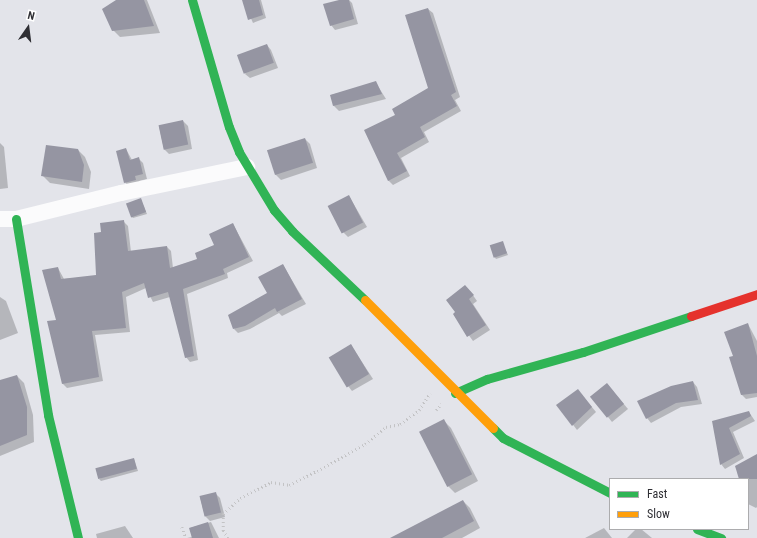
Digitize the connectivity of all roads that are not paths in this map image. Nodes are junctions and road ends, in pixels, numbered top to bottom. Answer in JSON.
{"nodes":[{"id":1,"x":192,"y":0,"type":"edge"},
{"id":2,"x":246,"y":167,"type":"junction"},
{"id":3,"x":8,"y":219,"type":"edge"},
{"id":4,"x":757,"y":294,"type":"edge"},
{"id":5,"x":455,"y":393,"type":"junction"},
{"id":6,"x":609,"y":491,"type":"edge"},
{"id":7,"x":700,"y":530,"type":"edge"},
{"id":8,"x":76,"y":537,"type":"edge"},
{"id":9,"x":721,"y":538,"type":"edge"}],
"edges":[{"from":1,"to":2,"type":"street"},
{"from":2,"to":3,"type":"street"},
{"from":2,"to":5,"type":"street"},
{"from":3,"to":8,"type":"street"},
{"from":4,"to":5,"type":"street"},
{"from":5,"to":6,"type":"street"},
{"from":7,"to":9,"type":"street"}]}
